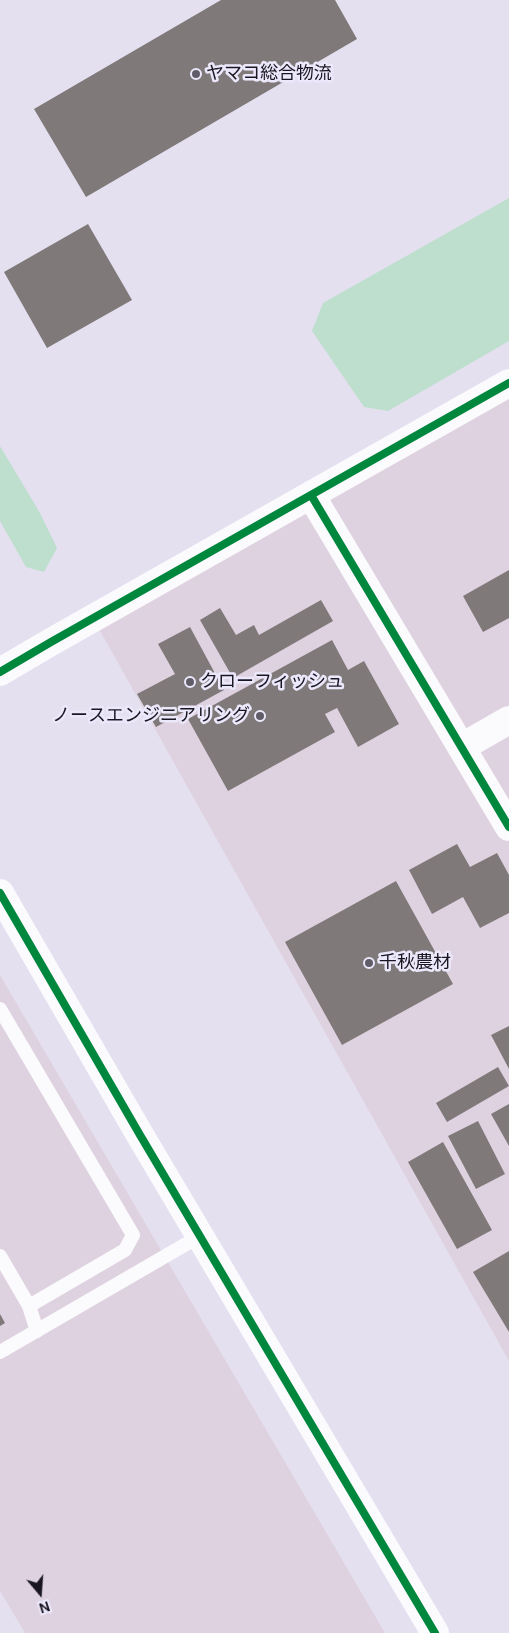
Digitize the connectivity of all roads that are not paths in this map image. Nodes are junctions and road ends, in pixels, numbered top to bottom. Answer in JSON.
{"nodes":[{"id":1,"x":509,"y":383,"type":"edge"},
{"id":2,"x":311,"y":495,"type":"junction"},
{"id":3,"x":0,"y":672,"type":"edge"},
{"id":4,"x":509,"y":720,"type":"edge"},
{"id":5,"x":462,"y":747,"type":"junction"},
{"id":6,"x":509,"y":827,"type":"edge"},
{"id":7,"x":0,"y":893,"type":"edge"},
{"id":8,"x":0,"y":1009,"type":"edge"},
{"id":9,"x":200,"y":1236,"type":"junction"},
{"id":10,"x":0,"y":1256,"type":"edge"},
{"id":11,"x":29,"y":1306,"type":"junction"},
{"id":12,"x":37,"y":1331,"type":"junction"},
{"id":13,"x":0,"y":1352,"type":"edge"},
{"id":14,"x":435,"y":1633,"type":"edge"}],
"edges":[{"from":1,"to":2,"type":"street"},
{"from":2,"to":3,"type":"street"},
{"from":2,"to":5,"type":"street"},
{"from":4,"to":5,"type":"street"},
{"from":5,"to":6,"type":"street"},
{"from":7,"to":9,"type":"street"},
{"from":8,"to":11,"type":"lane"},
{"from":9,"to":12,"type":"lane"},
{"from":9,"to":14,"type":"street"},
{"from":10,"to":11,"type":"lane"},
{"from":11,"to":12,"type":"lane"},
{"from":12,"to":13,"type":"lane"}]}
